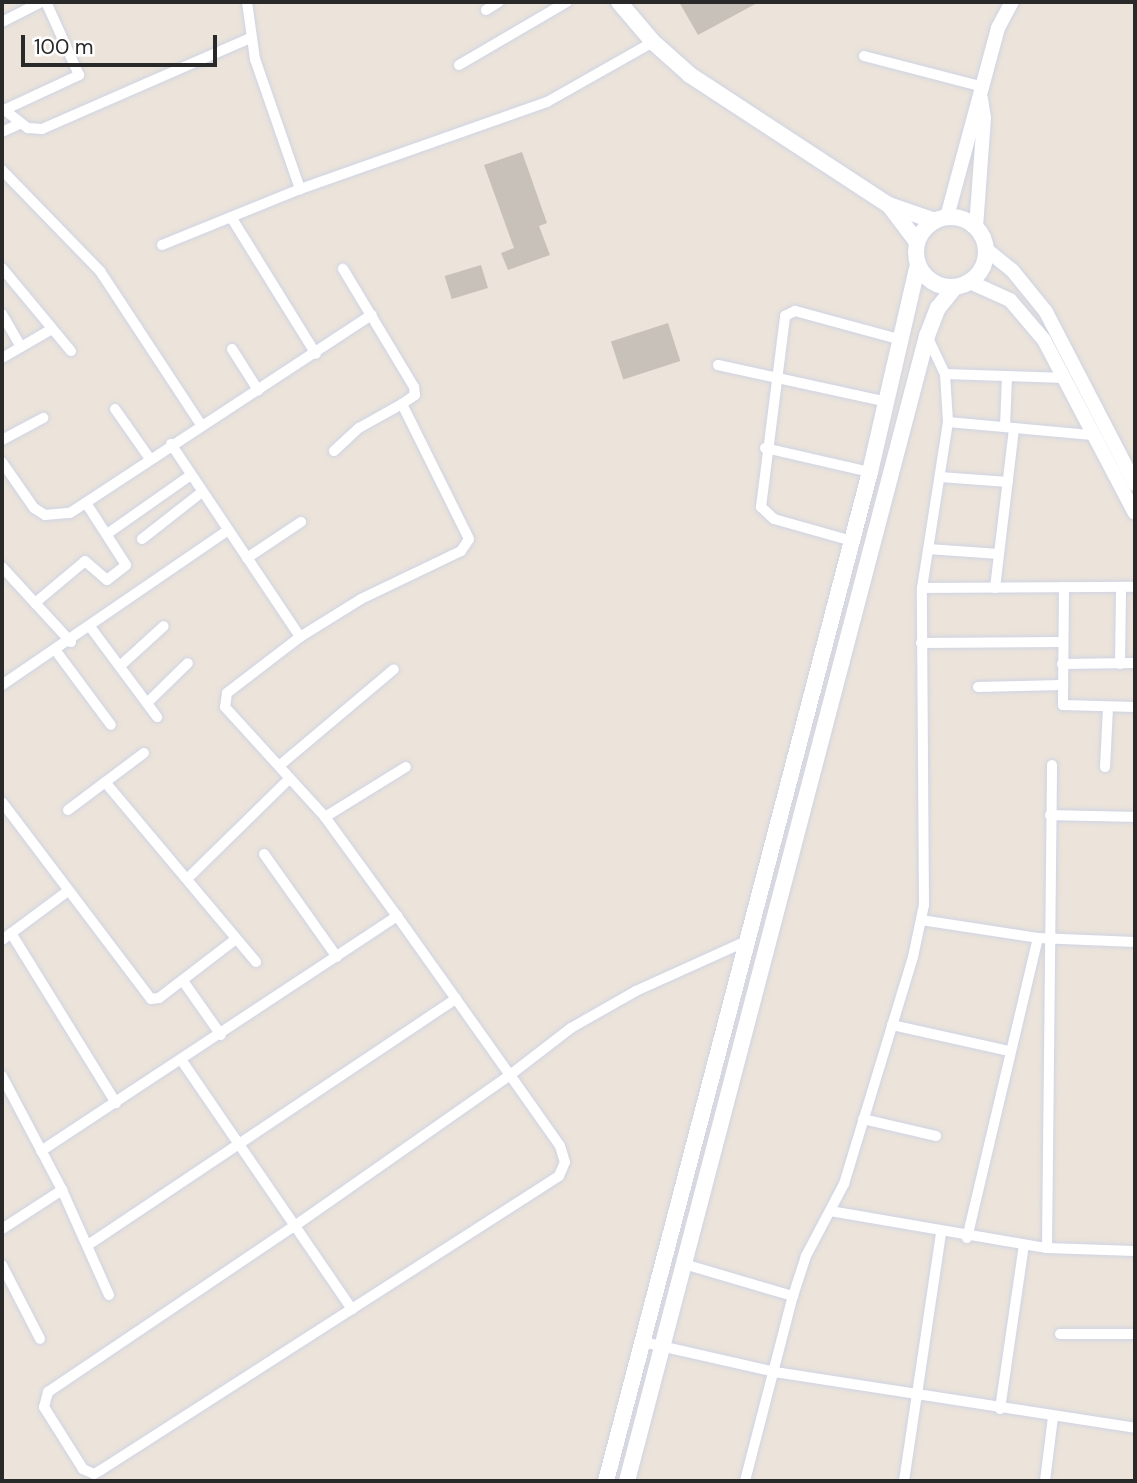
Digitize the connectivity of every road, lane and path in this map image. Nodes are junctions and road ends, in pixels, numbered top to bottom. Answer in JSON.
{"nodes":[{"id":1,"x":44,"y":2,"type":"edge"},
{"id":2,"x":247,"y":2,"type":"edge"},
{"id":3,"x":499,"y":2,"type":"edge"},
{"id":4,"x":566,"y":2,"type":"edge"},
{"id":5,"x":618,"y":2,"type":"edge"},
{"id":6,"x":1012,"y":2,"type":"edge"},
{"id":7,"x":486,"y":10,"type":"dead end"},
{"id":8,"x":2,"y":22,"type":"edge"},
{"id":9,"x":250,"y":38,"type":"junction"},
{"id":10,"x":653,"y":42,"type":"junction"},
{"id":11,"x":864,"y":56,"type":"dead end"},
{"id":12,"x":459,"y":65,"type":"dead end"},
{"id":13,"x":982,"y":92,"type":"junction"},
{"id":14,"x":3,"y":109,"type":"edge"},
{"id":15,"x":21,"y":123,"type":"junction"},
{"id":16,"x":2,"y":132,"type":"edge"},
{"id":17,"x":2,"y":170,"type":"edge"},
{"id":18,"x":300,"y":189,"type":"junction"},
{"id":19,"x":889,"y":205,"type":"junction"},
{"id":20,"x":231,"y":217,"type":"junction"},
{"id":21,"x":941,"y":219,"type":"junction"},
{"id":22,"x":976,"y":227,"type":"junction"},
{"id":23,"x":917,"y":242,"type":"junction"},
{"id":24,"x":162,"y":245,"type":"dead end"},
{"id":25,"x":987,"y":250,"type":"junction"},
{"id":26,"x":918,"y":264,"type":"junction"},
{"id":27,"x":2,"y":268,"type":"edge"},
{"id":28,"x":343,"y":269,"type":"dead end"},
{"id":29,"x":970,"y":282,"type":"junction"},
{"id":30,"x":954,"y":288,"type":"junction"},
{"id":31,"x":2,"y":314,"type":"edge"},
{"id":32,"x":372,"y":315,"type":"junction"},
{"id":33,"x":52,"y":329,"type":"junction"},
{"id":34,"x":927,"y":336,"type":"junction"},
{"id":35,"x":902,"y":341,"type":"junction"},
{"id":36,"x":21,"y":347,"type":"junction"},
{"id":37,"x":232,"y":349,"type":"dead end"},
{"id":38,"x":71,"y":351,"type":"dead end"},
{"id":39,"x":316,"y":354,"type":"junction"},
{"id":40,"x":2,"y":358,"type":"edge"},
{"id":41,"x":718,"y":365,"type":"dead end"},
{"id":42,"x":945,"y":374,"type":"junction"},
{"id":43,"x":1007,"y":377,"type":"junction"},
{"id":44,"x":776,"y":378,"type":"junction"},
{"id":45,"x":1066,"y":378,"type":"junction"},
{"id":46,"x":258,"y":390,"type":"junction"},
{"id":47,"x":887,"y":402,"type":"junction"},
{"id":48,"x":402,"y":404,"type":"junction"},
{"id":49,"x":115,"y":409,"type":"dead end"},
{"id":50,"x":43,"y":418,"type":"dead end"},
{"id":51,"x":948,"y":422,"type":"junction"},
{"id":52,"x":201,"y":425,"type":"junction"},
{"id":53,"x":1009,"y":427,"type":"junction"},
{"id":54,"x":1092,"y":435,"type":"junction"},
{"id":55,"x":2,"y":440,"type":"edge"},
{"id":56,"x":171,"y":444,"type":"junction"},
{"id":57,"x":765,"y":448,"type":"junction"},
{"id":58,"x":334,"y":450,"type":"dead end"},
{"id":59,"x":150,"y":459,"type":"junction"},
{"id":60,"x":2,"y":462,"type":"edge"},
{"id":61,"x":870,"y":472,"type":"junction"},
{"id":62,"x":191,"y":475,"type":"junction"},
{"id":63,"x":940,"y":477,"type":"junction"},
{"id":64,"x":1008,"y":482,"type":"junction"},
{"id":65,"x":1135,"y":484,"type":"edge"},
{"id":66,"x":202,"y":492,"type":"junction"},
{"id":67,"x":86,"y":503,"type":"junction"},
{"id":68,"x":1135,"y":513,"type":"edge"},
{"id":69,"x":301,"y":522,"type":"dead end"},
{"id":70,"x":228,"y":530,"type":"junction"},
{"id":71,"x":107,"y":534,"type":"junction"},
{"id":72,"x":142,"y":539,"type":"dead end"},
{"id":73,"x":852,"y":541,"type":"junction"},
{"id":74,"x":928,"y":549,"type":"junction"},
{"id":75,"x":999,"y":554,"type":"junction"},
{"id":76,"x":247,"y":558,"type":"junction"},
{"id":77,"x":2,"y":567,"type":"edge"},
{"id":78,"x":1064,"y":587,"type":"junction"},
{"id":79,"x":1121,"y":587,"type":"junction"},
{"id":80,"x":1135,"y":587,"type":"edge"},
{"id":81,"x":922,"y":588,"type":"junction"},
{"id":82,"x":995,"y":588,"type":"junction"},
{"id":83,"x":35,"y":603,"type":"junction"},
{"id":84,"x":164,"y":626,"type":"dead end"},
{"id":85,"x":91,"y":628,"type":"junction"},
{"id":86,"x":300,"y":637,"type":"junction"},
{"id":87,"x":71,"y":642,"type":"junction"},
{"id":88,"x":1062,"y":642,"type":"junction"},
{"id":89,"x":921,"y":643,"type":"junction"},
{"id":90,"x":56,"y":651,"type":"junction"},
{"id":91,"x":188,"y":663,"type":"dead end"},
{"id":92,"x":1135,"y":663,"type":"edge"},
{"id":93,"x":1062,"y":664,"type":"junction"},
{"id":94,"x":1120,"y":664,"type":"junction"},
{"id":95,"x":120,"y":666,"type":"junction"},
{"id":96,"x":394,"y":669,"type":"dead end"},
{"id":97,"x":3,"y":683,"type":"edge"},
{"id":98,"x":1062,"y":685,"type":"junction"},
{"id":99,"x":978,"y":687,"type":"dead end"},
{"id":100,"x":146,"y":703,"type":"junction"},
{"id":101,"x":1135,"y":707,"type":"edge"},
{"id":102,"x":1108,"y":708,"type":"junction"},
{"id":103,"x":157,"y":716,"type":"dead end"},
{"id":104,"x":111,"y":725,"type":"dead end"},
{"id":105,"x":144,"y":753,"type":"dead end"},
{"id":106,"x":1052,"y":765,"type":"dead end"},
{"id":107,"x":279,"y":766,"type":"junction"},
{"id":108,"x":406,"y":767,"type":"dead end"},
{"id":109,"x":1105,"y":767,"type":"dead end"},
{"id":110,"x":290,"y":778,"type":"junction"},
{"id":111,"x":105,"y":782,"type":"junction"},
{"id":112,"x":2,"y":802,"type":"edge"},
{"id":113,"x":68,"y":810,"type":"dead end"},
{"id":114,"x":1050,"y":815,"type":"junction"},
{"id":115,"x":325,"y":817,"type":"junction"},
{"id":116,"x":1135,"y":817,"type":"edge"},
{"id":117,"x":264,"y":854,"type":"dead end"},
{"id":118,"x":187,"y":879,"type":"junction"},
{"id":119,"x":68,"y":891,"type":"junction"},
{"id":120,"x":397,"y":916,"type":"junction"},
{"id":121,"x":755,"y":917,"type":"junction"},
{"id":122,"x":921,"y":920,"type":"junction"},
{"id":123,"x":774,"y":923,"type":"junction"},
{"id":124,"x":6,"y":936,"type":"edge"},
{"id":125,"x":1038,"y":938,"type":"junction"},
{"id":126,"x":236,"y":939,"type":"junction"},
{"id":127,"x":749,"y":940,"type":"junction"},
{"id":128,"x":1050,"y":940,"type":"junction"},
{"id":129,"x":1135,"y":942,"type":"edge"},
{"id":130,"x":337,"y":957,"type":"junction"},
{"id":131,"x":256,"y":962,"type":"dead end"},
{"id":132,"x":183,"y":981,"type":"junction"},
{"id":133,"x":456,"y":999,"type":"junction"},
{"id":134,"x":892,"y":1026,"type":"junction"},
{"id":135,"x":221,"y":1035,"type":"junction"},
{"id":136,"x":1009,"y":1051,"type":"junction"},
{"id":137,"x":182,"y":1061,"type":"junction"},
{"id":138,"x":510,"y":1075,"type":"junction"},
{"id":139,"x":2,"y":1076,"type":"edge"},
{"id":140,"x":116,"y":1103,"type":"junction"},
{"id":141,"x":863,"y":1119,"type":"junction"},
{"id":142,"x":936,"y":1136,"type":"dead end"},
{"id":143,"x":240,"y":1144,"type":"junction"},
{"id":144,"x":694,"y":1150,"type":"junction"},
{"id":145,"x":41,"y":1151,"type":"junction"},
{"id":146,"x":713,"y":1155,"type":"junction"},
{"id":147,"x":62,"y":1190,"type":"junction"},
{"id":148,"x":830,"y":1211,"type":"junction"},
{"id":149,"x":296,"y":1225,"type":"junction"},
{"id":150,"x":2,"y":1229,"type":"edge"},
{"id":151,"x":941,"y":1233,"type":"junction"},
{"id":152,"x":967,"y":1238,"type":"junction"},
{"id":153,"x":88,"y":1245,"type":"junction"},
{"id":154,"x":1024,"y":1245,"type":"junction"},
{"id":155,"x":1047,"y":1248,"type":"junction"},
{"id":156,"x":1135,"y":1251,"type":"edge"},
{"id":157,"x":684,"y":1264,"type":"junction"},
{"id":158,"x":2,"y":1265,"type":"edge"},
{"id":159,"x":109,"y":1295,"type":"dead end"},
{"id":160,"x":793,"y":1296,"type":"junction"},
{"id":161,"x":352,"y":1309,"type":"junction"},
{"id":162,"x":1060,"y":1334,"type":"dead end"},
{"id":163,"x":1135,"y":1334,"type":"edge"},
{"id":164,"x":40,"y":1339,"type":"dead end"},
{"id":165,"x":643,"y":1342,"type":"junction"},
{"id":166,"x":662,"y":1347,"type":"junction"},
{"id":167,"x":775,"y":1372,"type":"junction"},
{"id":168,"x":916,"y":1397,"type":"junction"},
{"id":169,"x":1000,"y":1409,"type":"junction"},
{"id":170,"x":1053,"y":1417,"type":"junction"},
{"id":171,"x":1135,"y":1429,"type":"edge"},
{"id":172,"x":606,"y":1481,"type":"edge"},
{"id":173,"x":626,"y":1481,"type":"edge"},
{"id":174,"x":745,"y":1481,"type":"edge"},
{"id":175,"x":904,"y":1481,"type":"edge"},
{"id":176,"x":1045,"y":1481,"type":"edge"}],
"edges":[{"from":1,"to":8,"type":"street"},
{"from":1,"to":14,"type":"street"},
{"from":2,"to":9,"type":"street"},
{"from":3,"to":7,"type":"street"},
{"from":4,"to":12,"type":"street"},
{"from":5,"to":10,"type":"main road"},
{"from":6,"to":13,"type":"street"},
{"from":9,"to":15,"type":"street"},
{"from":9,"to":18,"type":"street"},
{"from":10,"to":18,"type":"street"},
{"from":10,"to":19,"type":"main road"},
{"from":11,"to":13,"type":"street"},
{"from":13,"to":21,"type":"street"},
{"from":13,"to":22,"type":"street"},
{"from":14,"to":15,"type":"street"},
{"from":15,"to":16,"type":"street"},
{"from":17,"to":52,"type":"street"},
{"from":18,"to":20,"type":"street"},
{"from":19,"to":21,"type":"main road"},
{"from":19,"to":23,"type":"main road"},
{"from":20,"to":24,"type":"street"},
{"from":20,"to":39,"type":"street"},
{"from":21,"to":22,"type":"main road"},
{"from":21,"to":23,"type":"main road"},
{"from":22,"to":25,"type":"main road"},
{"from":23,"to":26,"type":"main road"},
{"from":25,"to":29,"type":"main road"},
{"from":25,"to":65,"type":"street"},
{"from":26,"to":30,"type":"main road"},
{"from":26,"to":35,"type":"main road"},
{"from":27,"to":33,"type":"street"},
{"from":28,"to":32,"type":"street"},
{"from":29,"to":30,"type":"main road"},
{"from":29,"to":45,"type":"street"},
{"from":30,"to":34,"type":"main road"},
{"from":31,"to":36,"type":"street"},
{"from":32,"to":39,"type":"street"},
{"from":32,"to":48,"type":"street"},
{"from":33,"to":36,"type":"street"},
{"from":33,"to":38,"type":"street"},
{"from":34,"to":42,"type":"street"},
{"from":34,"to":123,"type":"main road"},
{"from":35,"to":44,"type":"street"},
{"from":35,"to":47,"type":"main road"},
{"from":36,"to":40,"type":"street"},
{"from":37,"to":46,"type":"street"},
{"from":39,"to":46,"type":"street"},
{"from":41,"to":44,"type":"street"},
{"from":42,"to":43,"type":"street"},
{"from":42,"to":51,"type":"street"},
{"from":43,"to":45,"type":"street"},
{"from":43,"to":53,"type":"street"},
{"from":44,"to":47,"type":"street"},
{"from":44,"to":57,"type":"street"},
{"from":45,"to":54,"type":"street"},
{"from":46,"to":52,"type":"street"},
{"from":47,"to":61,"type":"main road"},
{"from":48,"to":58,"type":"street"},
{"from":48,"to":86,"type":"street"},
{"from":49,"to":59,"type":"street"},
{"from":50,"to":55,"type":"street"},
{"from":51,"to":53,"type":"street"},
{"from":51,"to":63,"type":"street"},
{"from":52,"to":56,"type":"street"},
{"from":53,"to":54,"type":"street"},
{"from":53,"to":64,"type":"street"},
{"from":54,"to":68,"type":"street"},
{"from":56,"to":59,"type":"street"},
{"from":56,"to":62,"type":"street"},
{"from":57,"to":61,"type":"street"},
{"from":57,"to":73,"type":"street"},
{"from":59,"to":67,"type":"street"},
{"from":60,"to":67,"type":"street"},
{"from":61,"to":73,"type":"main road"},
{"from":62,"to":66,"type":"street"},
{"from":62,"to":71,"type":"street"},
{"from":63,"to":64,"type":"street"},
{"from":63,"to":74,"type":"street"},
{"from":64,"to":75,"type":"street"},
{"from":66,"to":70,"type":"street"},
{"from":66,"to":72,"type":"street"},
{"from":67,"to":71,"type":"street"},
{"from":69,"to":76,"type":"street"},
{"from":70,"to":76,"type":"street"},
{"from":70,"to":85,"type":"street"},
{"from":71,"to":83,"type":"street"},
{"from":73,"to":121,"type":"main road"},
{"from":74,"to":75,"type":"street"},
{"from":74,"to":81,"type":"street"},
{"from":75,"to":82,"type":"street"},
{"from":76,"to":86,"type":"street"},
{"from":77,"to":83,"type":"street"},
{"from":78,"to":79,"type":"street"},
{"from":78,"to":82,"type":"street"},
{"from":78,"to":88,"type":"street"},
{"from":79,"to":80,"type":"street"},
{"from":79,"to":94,"type":"street"},
{"from":81,"to":82,"type":"street"},
{"from":81,"to":89,"type":"street"},
{"from":83,"to":87,"type":"street"},
{"from":84,"to":95,"type":"street"},
{"from":85,"to":87,"type":"street"},
{"from":85,"to":95,"type":"street"},
{"from":86,"to":107,"type":"street"},
{"from":87,"to":90,"type":"street"},
{"from":88,"to":89,"type":"street"},
{"from":88,"to":93,"type":"street"},
{"from":89,"to":122,"type":"street"},
{"from":90,"to":97,"type":"street"},
{"from":90,"to":104,"type":"street"},
{"from":91,"to":100,"type":"street"},
{"from":92,"to":94,"type":"street"},
{"from":93,"to":94,"type":"street"},
{"from":93,"to":98,"type":"street"},
{"from":95,"to":100,"type":"street"},
{"from":96,"to":107,"type":"street"},
{"from":98,"to":99,"type":"street"},
{"from":98,"to":102,"type":"street"},
{"from":100,"to":103,"type":"street"},
{"from":101,"to":102,"type":"street"},
{"from":102,"to":109,"type":"street"},
{"from":105,"to":111,"type":"street"},
{"from":106,"to":114,"type":"street"},
{"from":107,"to":110,"type":"street"},
{"from":108,"to":115,"type":"street"},
{"from":110,"to":115,"type":"street"},
{"from":110,"to":118,"type":"street"},
{"from":111,"to":113,"type":"street"},
{"from":111,"to":118,"type":"street"},
{"from":112,"to":119,"type":"street"},
{"from":114,"to":116,"type":"street"},
{"from":114,"to":128,"type":"street"},
{"from":115,"to":120,"type":"street"},
{"from":117,"to":130,"type":"street"},
{"from":118,"to":126,"type":"street"},
{"from":119,"to":124,"type":"street"},
{"from":119,"to":132,"type":"street"},
{"from":120,"to":130,"type":"street"},
{"from":120,"to":133,"type":"street"},
{"from":121,"to":123,"type":"main road"},
{"from":121,"to":127,"type":"main road"},
{"from":122,"to":125,"type":"street"},
{"from":122,"to":134,"type":"street"},
{"from":123,"to":146,"type":"main road"},
{"from":124,"to":140,"type":"street"},
{"from":125,"to":128,"type":"street"},
{"from":125,"to":136,"type":"street"},
{"from":126,"to":131,"type":"street"},
{"from":126,"to":132,"type":"street"},
{"from":127,"to":138,"type":"street"},
{"from":127,"to":144,"type":"main road"},
{"from":128,"to":129,"type":"street"},
{"from":128,"to":155,"type":"street"},
{"from":130,"to":135,"type":"street"},
{"from":132,"to":135,"type":"street"},
{"from":133,"to":138,"type":"street"},
{"from":133,"to":143,"type":"street"},
{"from":134,"to":136,"type":"street"},
{"from":134,"to":141,"type":"street"},
{"from":135,"to":137,"type":"street"},
{"from":136,"to":152,"type":"street"},
{"from":137,"to":140,"type":"street"},
{"from":137,"to":143,"type":"street"},
{"from":138,"to":149,"type":"street"},
{"from":138,"to":161,"type":"street"},
{"from":139,"to":145,"type":"street"},
{"from":140,"to":145,"type":"street"},
{"from":141,"to":142,"type":"street"},
{"from":141,"to":148,"type":"street"},
{"from":143,"to":149,"type":"street"},
{"from":143,"to":153,"type":"street"},
{"from":144,"to":146,"type":"main road"},
{"from":144,"to":165,"type":"main road"},
{"from":145,"to":147,"type":"street"},
{"from":146,"to":157,"type":"main road"},
{"from":147,"to":150,"type":"street"},
{"from":147,"to":153,"type":"street"},
{"from":148,"to":151,"type":"street"},
{"from":148,"to":160,"type":"street"},
{"from":149,"to":161,"type":"street"},
{"from":149,"to":161,"type":"street"},
{"from":151,"to":152,"type":"street"},
{"from":151,"to":168,"type":"street"},
{"from":152,"to":154,"type":"street"},
{"from":153,"to":159,"type":"street"},
{"from":154,"to":155,"type":"street"},
{"from":154,"to":169,"type":"street"},
{"from":155,"to":156,"type":"street"},
{"from":157,"to":160,"type":"street"},
{"from":157,"to":166,"type":"main road"},
{"from":158,"to":164,"type":"street"},
{"from":160,"to":167,"type":"street"},
{"from":162,"to":163,"type":"street"},
{"from":165,"to":166,"type":"street"},
{"from":165,"to":172,"type":"main road"},
{"from":166,"to":167,"type":"street"},
{"from":166,"to":173,"type":"main road"},
{"from":167,"to":168,"type":"street"},
{"from":167,"to":174,"type":"street"},
{"from":168,"to":169,"type":"street"},
{"from":168,"to":175,"type":"street"},
{"from":169,"to":170,"type":"street"},
{"from":170,"to":171,"type":"street"},
{"from":170,"to":176,"type":"street"}]}
